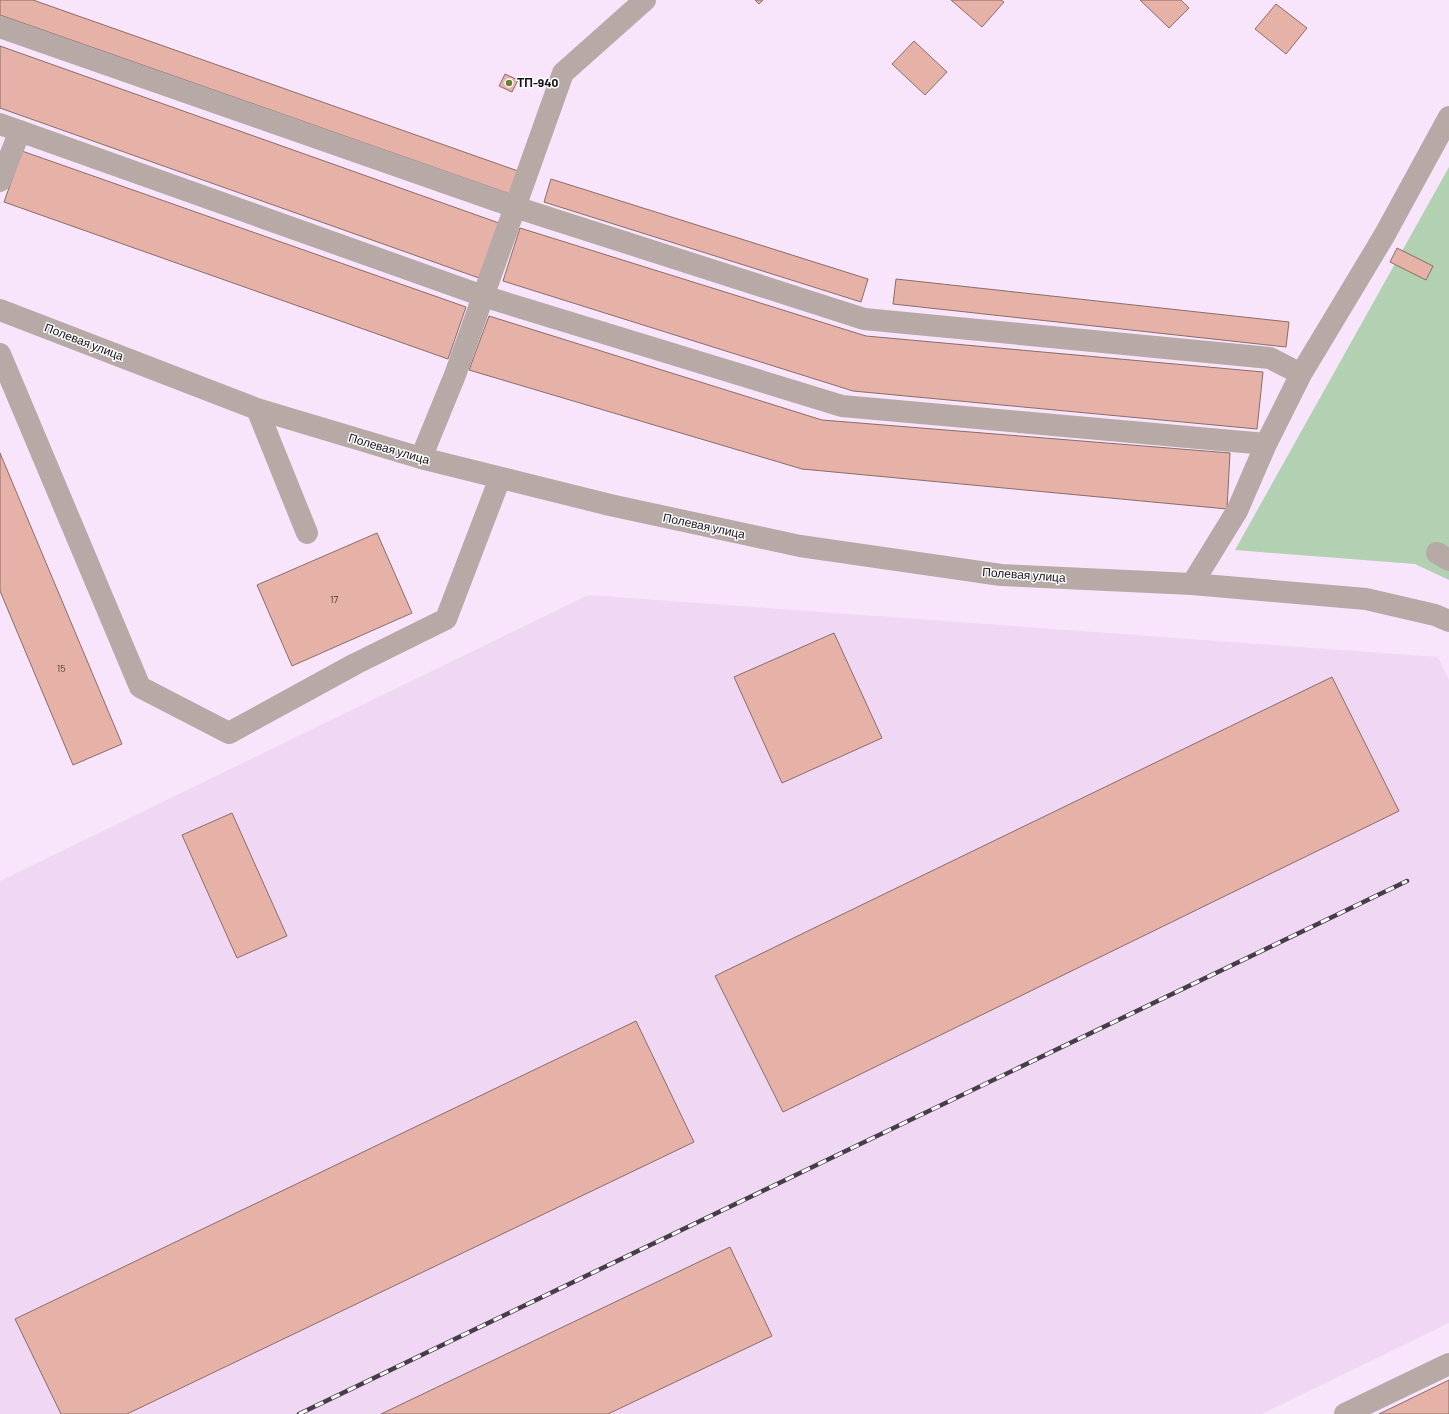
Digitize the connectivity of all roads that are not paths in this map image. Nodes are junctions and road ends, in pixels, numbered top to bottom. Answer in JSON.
{"nodes":[{"id":1,"x":644,"y":0,"type":"edge"},
{"id":2,"x":0,"y":27,"type":"edge"},
{"id":3,"x":1449,"y":117,"type":"edge"},
{"id":4,"x":10,"y":127,"type":"edge"},
{"id":5,"x":0,"y":181,"type":"edge"},
{"id":6,"x":515,"y":207,"type":"junction"},
{"id":7,"x":483,"y":296,"type":"junction"},
{"id":8,"x":0,"y":310,"type":"edge"},
{"id":9,"x":0,"y":354,"type":"edge"},
{"id":10,"x":1301,"y":374,"type":"junction"},
{"id":11,"x":256,"y":409,"type":"junction"},
{"id":12,"x":1266,"y":444,"type":"junction"},
{"id":13,"x":421,"y":458,"type":"junction"},
{"id":14,"x":500,"y":478,"type":"junction"},
{"id":15,"x":307,"y":533,"type":"dead end"},
{"id":16,"x":1192,"y":584,"type":"junction"},
{"id":17,"x":1442,"y":618,"type":"edge"},
{"id":18,"x":1449,"y":1364,"type":"edge"},
{"id":19,"x":1345,"y":1414,"type":"edge"}],
"edges":[{"from":1,"to":6,"type":"street"},
{"from":2,"to":6,"type":"street"},
{"from":3,"to":10,"type":"street"},
{"from":4,"to":5,"type":"street"},
{"from":4,"to":7,"type":"street"},
{"from":6,"to":7,"type":"street"},
{"from":6,"to":10,"type":"street"},
{"from":7,"to":12,"type":"street"},
{"from":7,"to":13,"type":"street"},
{"from":8,"to":11,"type":"street","name":"Полевая улица"},
{"from":9,"to":14,"type":"street"},
{"from":10,"to":12,"type":"street"},
{"from":11,"to":13,"type":"street","name":"Полевая улица"},
{"from":11,"to":15,"type":"street"},
{"from":12,"to":16,"type":"street"},
{"from":13,"to":14,"type":"street","name":"Полевая улица"},
{"from":14,"to":16,"type":"street","name":"Полевая улица"},
{"from":16,"to":17,"type":"street","name":"Полевая улица"},
{"from":18,"to":19,"type":"street"}]}
